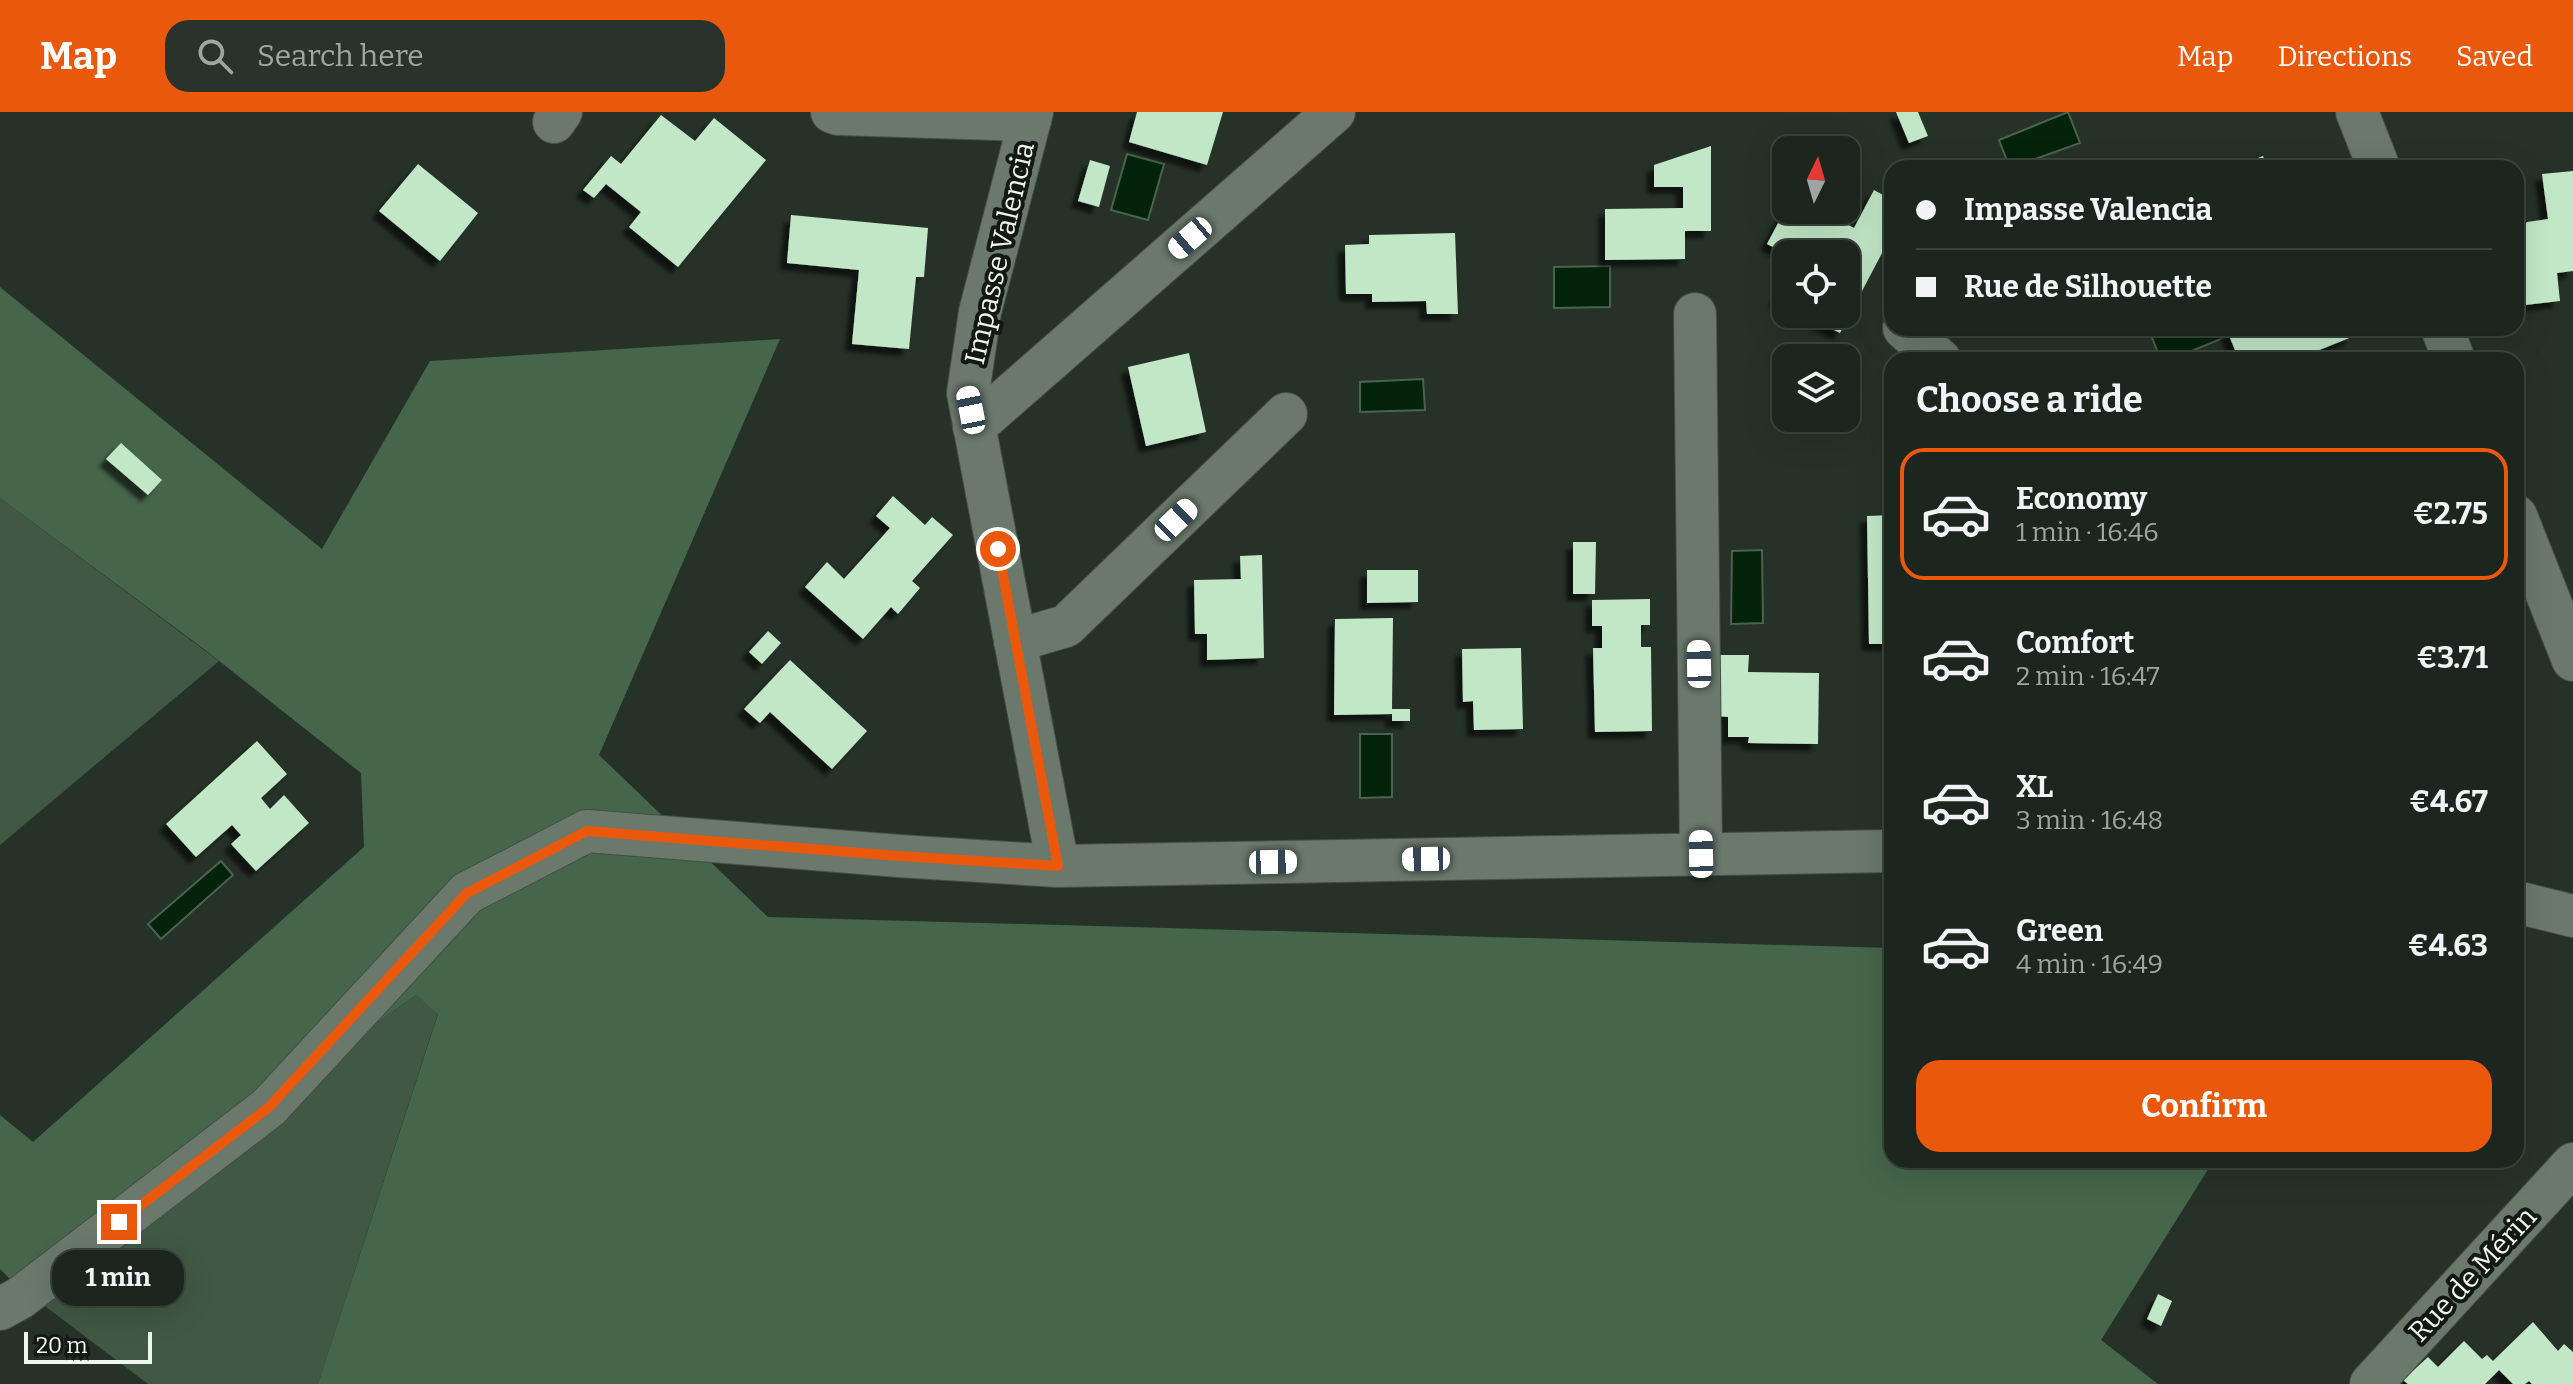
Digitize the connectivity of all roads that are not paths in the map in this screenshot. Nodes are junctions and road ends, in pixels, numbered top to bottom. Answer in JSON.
{"nodes":[{"id":1,"x":832,"y":112,"type":"edge"},
{"id":2,"x":1334,"y":112,"type":"edge"},
{"id":3,"x":2357,"y":112,"type":"edge"},
{"id":4,"x":1031,"y":116,"type":"edge"},
{"id":5,"x":2376,"y":160,"type":"edge"},
{"id":6,"x":1695,"y":314,"type":"dead end"},
{"id":7,"x":1913,"y":336,"type":"edge"},
{"id":8,"x":1931,"y":352,"type":"edge"},
{"id":9,"x":1286,"y":414,"type":"dead end"},
{"id":10,"x":974,"y":427,"type":"junction"},
{"id":11,"x":2524,"y":531,"type":"edge"},
{"id":12,"x":2563,"y":606,"type":"edge"},
{"id":13,"x":1015,"y":641,"type":"junction"},
{"id":14,"x":2573,"y":660,"type":"edge"},
{"id":15,"x":1884,"y":851,"type":"edge"},
{"id":16,"x":1701,"y":854,"type":"junction"},
{"id":17,"x":1058,"y":866,"type":"junction"},
{"id":18,"x":2524,"y":904,"type":"edge"},
{"id":19,"x":2573,"y":916,"type":"edge"},
{"id":20,"x":2573,"y":1164,"type":"edge"},
{"id":21,"x":7,"y":1295,"type":"edge"},
{"id":22,"x":2371,"y":1384,"type":"edge"}],
"edges":[{"from":1,"to":4,"type":"street"},
{"from":2,"to":10,"type":"street"},
{"from":3,"to":5,"type":"street"},
{"from":4,"to":10,"type":"street","name":"Impasse Valencia"},
{"from":6,"to":16,"type":"street"},
{"from":7,"to":8,"type":"street"},
{"from":9,"to":13,"type":"street"},
{"from":10,"to":13,"type":"street","name":"Impasse Valencia"},
{"from":11,"to":12,"type":"street"},
{"from":12,"to":14,"type":"street"},
{"from":13,"to":17,"type":"street","name":"Impasse Valencia"},
{"from":15,"to":16,"type":"street"},
{"from":16,"to":17,"type":"street"},
{"from":17,"to":21,"type":"street"},
{"from":18,"to":19,"type":"street"},
{"from":20,"to":22,"type":"street","name":"Rue de Mérin"}]}
